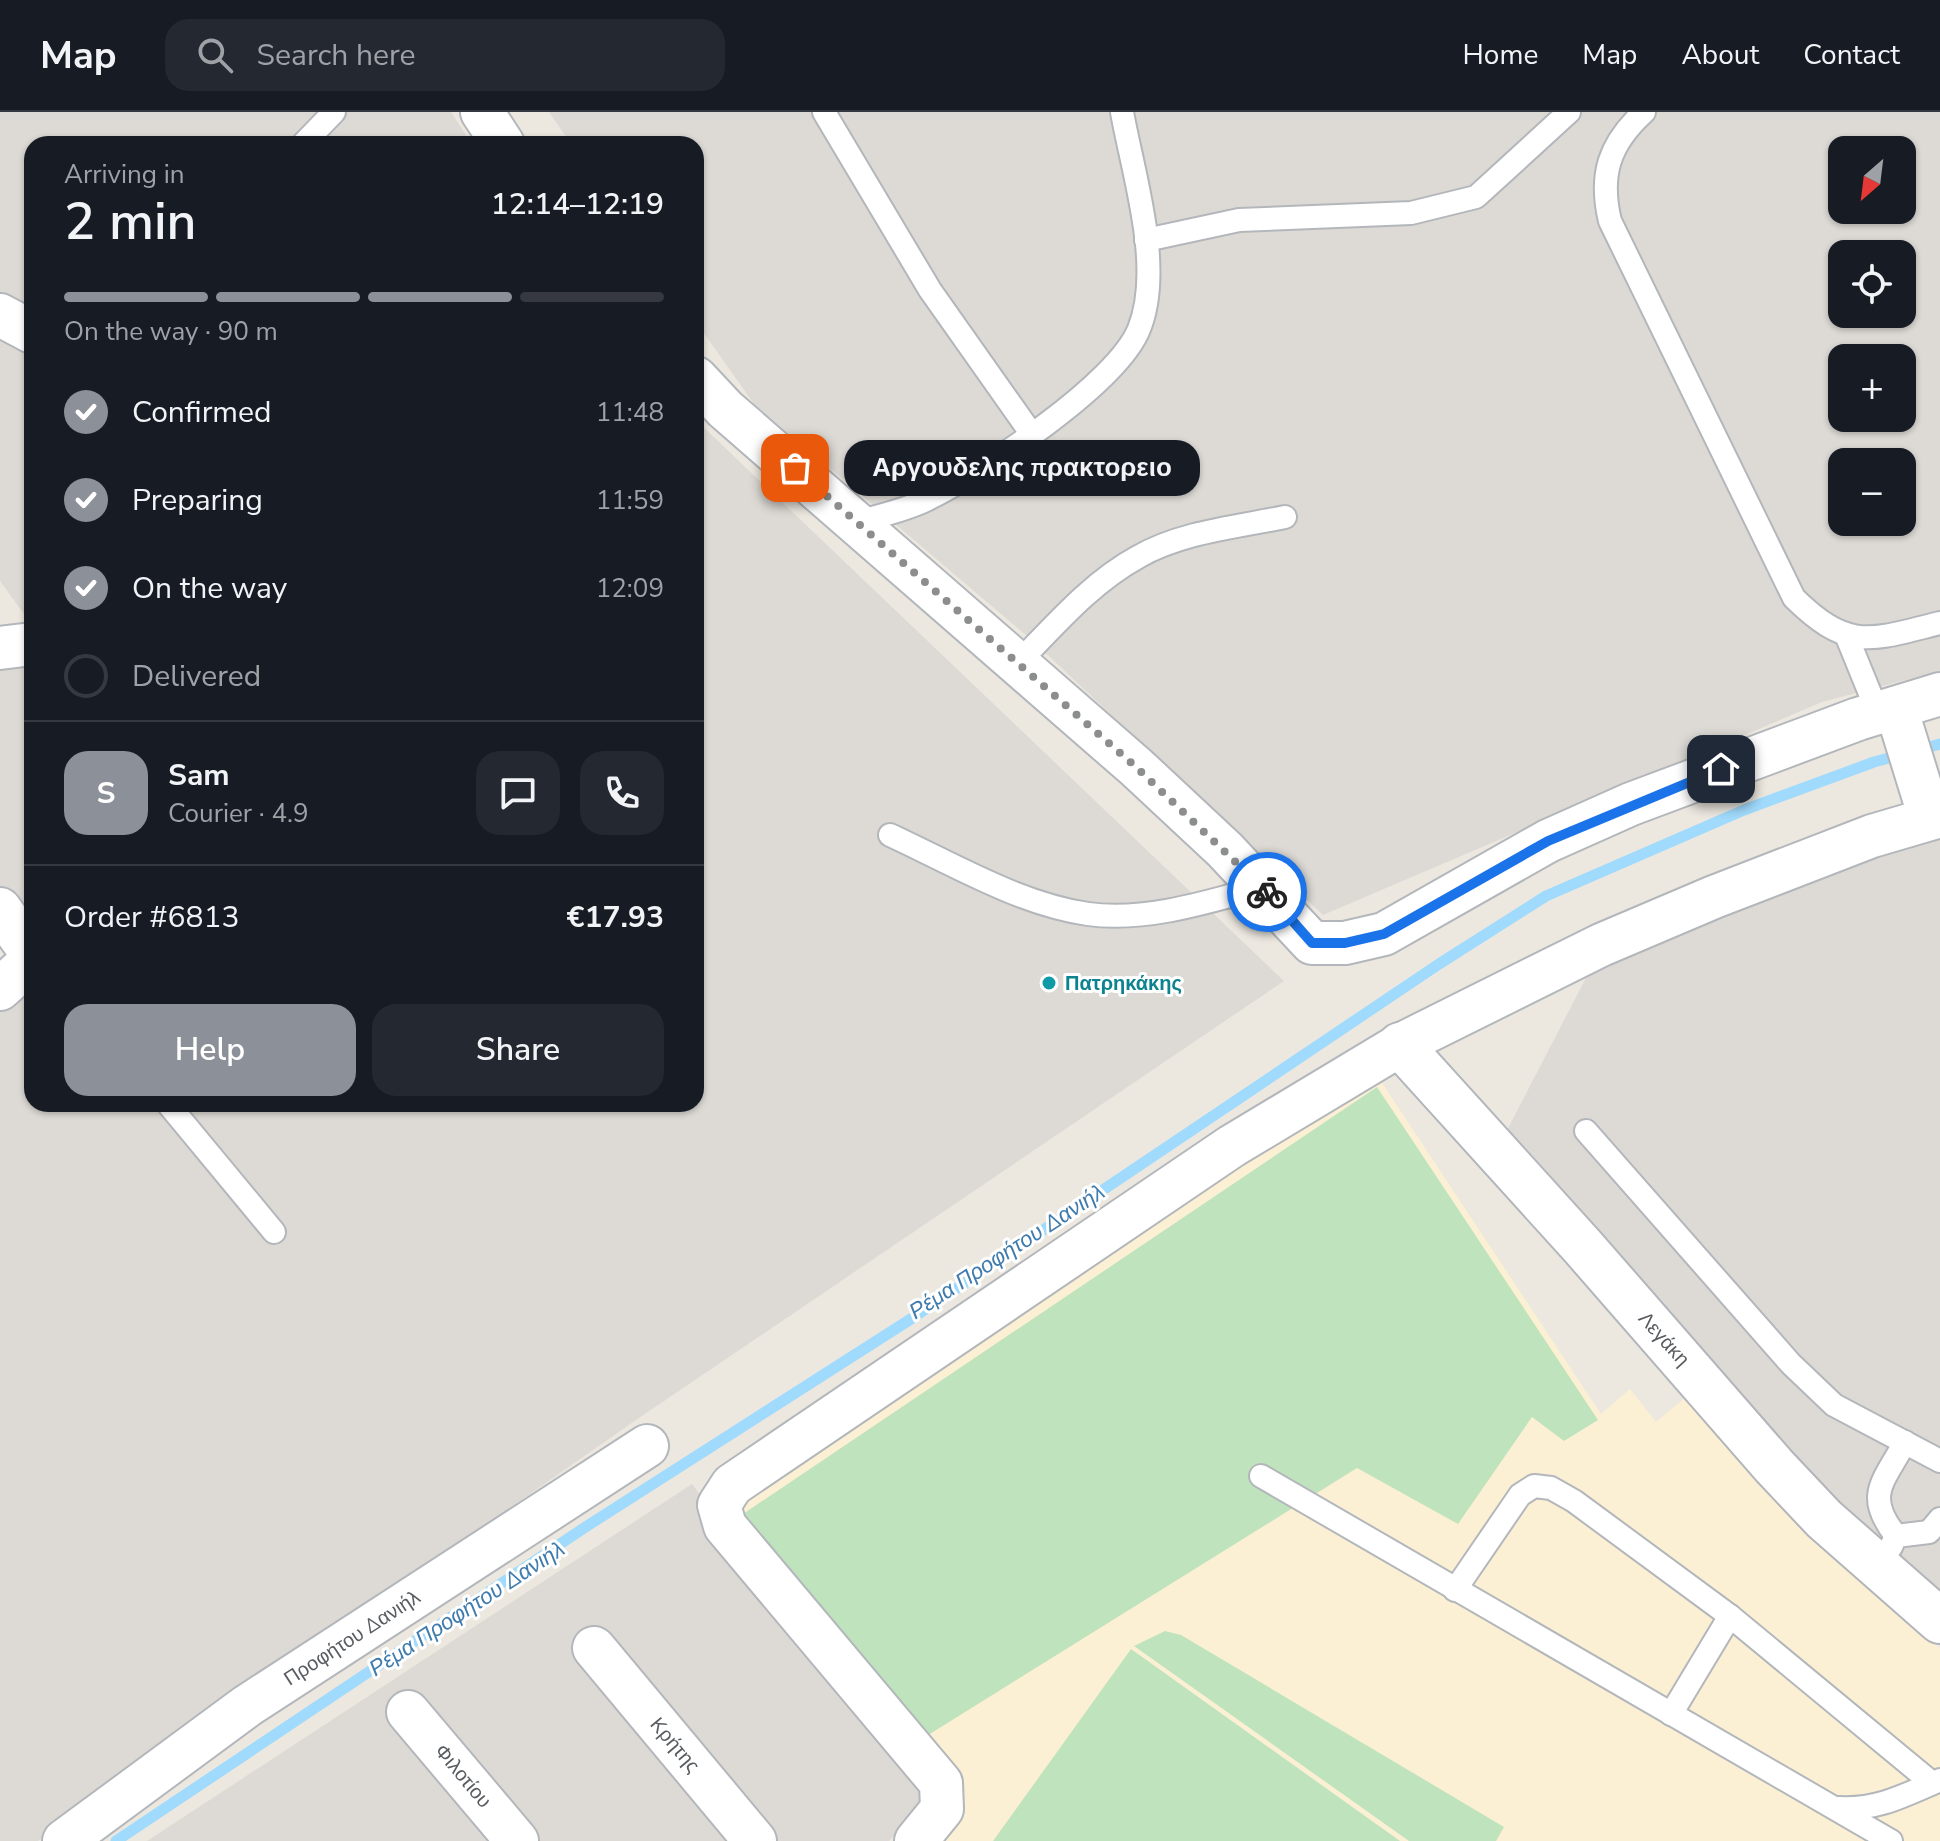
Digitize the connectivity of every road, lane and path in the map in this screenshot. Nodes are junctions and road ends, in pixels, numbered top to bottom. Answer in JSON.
{"nodes":[{"id":1,"x":334,"y":112,"type":"edge"},
{"id":2,"x":482,"y":112,"type":"edge"},
{"id":3,"x":824,"y":112,"type":"edge"},
{"id":4,"x":1122,"y":112,"type":"edge"},
{"id":5,"x":1569,"y":112,"type":"edge"},
{"id":6,"x":1644,"y":112,"type":"edge"},
{"id":7,"x":311,"y":136,"type":"edge"},
{"id":8,"x":498,"y":136,"type":"edge"},
{"id":9,"x":1146,"y":240,"type":"junction"},
{"id":10,"x":0,"y":315,"type":"edge"},
{"id":11,"x":24,"y":328,"type":"edge"},
{"id":12,"x":704,"y":387,"type":"edge"},
{"id":13,"x":1033,"y":436,"type":"junction"},
{"id":14,"x":1285,"y":517,"type":"dead end"},
{"id":15,"x":859,"y":522,"type":"junction"},
{"id":16,"x":1940,"y":623,"type":"edge"},
{"id":17,"x":1847,"y":637,"type":"junction"},
{"id":18,"x":24,"y":645,"type":"edge"},
{"id":19,"x":0,"y":648,"type":"edge"},
{"id":20,"x":1019,"y":662,"type":"junction"},
{"id":21,"x":1940,"y":694,"type":"edge"},
{"id":22,"x":1892,"y":716,"type":"junction"},
{"id":23,"x":1930,"y":807,"type":"edge"},
{"id":24,"x":890,"y":835,"type":"dead end"},
{"id":25,"x":1262,"y":887,"type":"junction"},
{"id":26,"x":0,"y":909,"type":"edge"},
{"id":27,"x":24,"y":945,"type":"edge"},
{"id":28,"x":24,"y":965,"type":"edge"},
{"id":29,"x":0,"y":989,"type":"edge"},
{"id":30,"x":1400,"y":1045,"type":"junction"},
{"id":31,"x":175,"y":1112,"type":"edge"},
{"id":32,"x":1586,"y":1131,"type":"dead end"},
{"id":33,"x":274,"y":1232,"type":"dead end"},
{"id":34,"x":1905,"y":1442,"type":"junction"},
{"id":35,"x":647,"y":1446,"type":"dead end"},
{"id":36,"x":1940,"y":1461,"type":"edge"},
{"id":37,"x":1261,"y":1476,"type":"dead end"},
{"id":38,"x":1940,"y":1519,"type":"edge"},
{"id":39,"x":1888,"y":1553,"type":"junction"},
{"id":40,"x":1455,"y":1590,"type":"junction"},
{"id":41,"x":1730,"y":1616,"type":"junction"},
{"id":42,"x":1940,"y":1621,"type":"edge"},
{"id":43,"x":594,"y":1648,"type":"dead end"},
{"id":44,"x":408,"y":1712,"type":"dead end"},
{"id":45,"x":1671,"y":1714,"type":"junction"},
{"id":46,"x":1936,"y":1782,"type":"edge"},
{"id":47,"x":1837,"y":1808,"type":"junction"},
{"id":48,"x":64,"y":1841,"type":"edge"},
{"id":49,"x":517,"y":1841,"type":"edge"},
{"id":50,"x":755,"y":1841,"type":"edge"},
{"id":51,"x":916,"y":1841,"type":"edge"},
{"id":52,"x":1891,"y":1841,"type":"edge"}],
"edges":[{"from":1,"to":7,"type":"lane"},
{"from":2,"to":8,"type":"street"},
{"from":3,"to":13,"type":"lane"},
{"from":4,"to":9,"type":"lane"},
{"from":5,"to":9,"type":"lane"},
{"from":6,"to":17,"type":"lane"},
{"from":9,"to":13,"type":"lane"},
{"from":10,"to":11,"type":"street"},
{"from":12,"to":15,"type":"street"},
{"from":13,"to":15,"type":"lane"},
{"from":14,"to":20,"type":"lane"},
{"from":15,"to":20,"type":"street"},
{"from":16,"to":17,"type":"lane"},
{"from":17,"to":22,"type":"lane"},
{"from":18,"to":19,"type":"street"},
{"from":20,"to":25,"type":"street"},
{"from":21,"to":22,"type":"street"},
{"from":22,"to":23,"type":"street"},
{"from":22,"to":25,"type":"street"},
{"from":23,"to":30,"type":"street"},
{"from":24,"to":25,"type":"lane"},
{"from":26,"to":27,"type":"street"},
{"from":28,"to":29,"type":"street"},
{"from":30,"to":39,"type":"street","name":"Λεγάκη"},
{"from":30,"to":51,"type":"street"},
{"from":31,"to":33,"type":"lane"},
{"from":32,"to":34,"type":"lane"},
{"from":34,"to":36,"type":"lane"},
{"from":34,"to":39,"type":"lane"},
{"from":35,"to":48,"type":"street","name":"Προφήτου Δανιήλ"},
{"from":37,"to":40,"type":"lane"},
{"from":38,"to":39,"type":"lane"},
{"from":39,"to":42,"type":"street","name":"Λεγάκη"},
{"from":40,"to":41,"type":"lane"},
{"from":40,"to":45,"type":"lane"},
{"from":41,"to":45,"type":"lane"},
{"from":41,"to":46,"type":"lane"},
{"from":43,"to":50,"type":"street","name":"Κρήτης"},
{"from":44,"to":49,"type":"street","name":"Φιλοτίου"},
{"from":45,"to":47,"type":"lane"},
{"from":46,"to":47,"type":"lane"},
{"from":47,"to":52,"type":"lane"}]}
